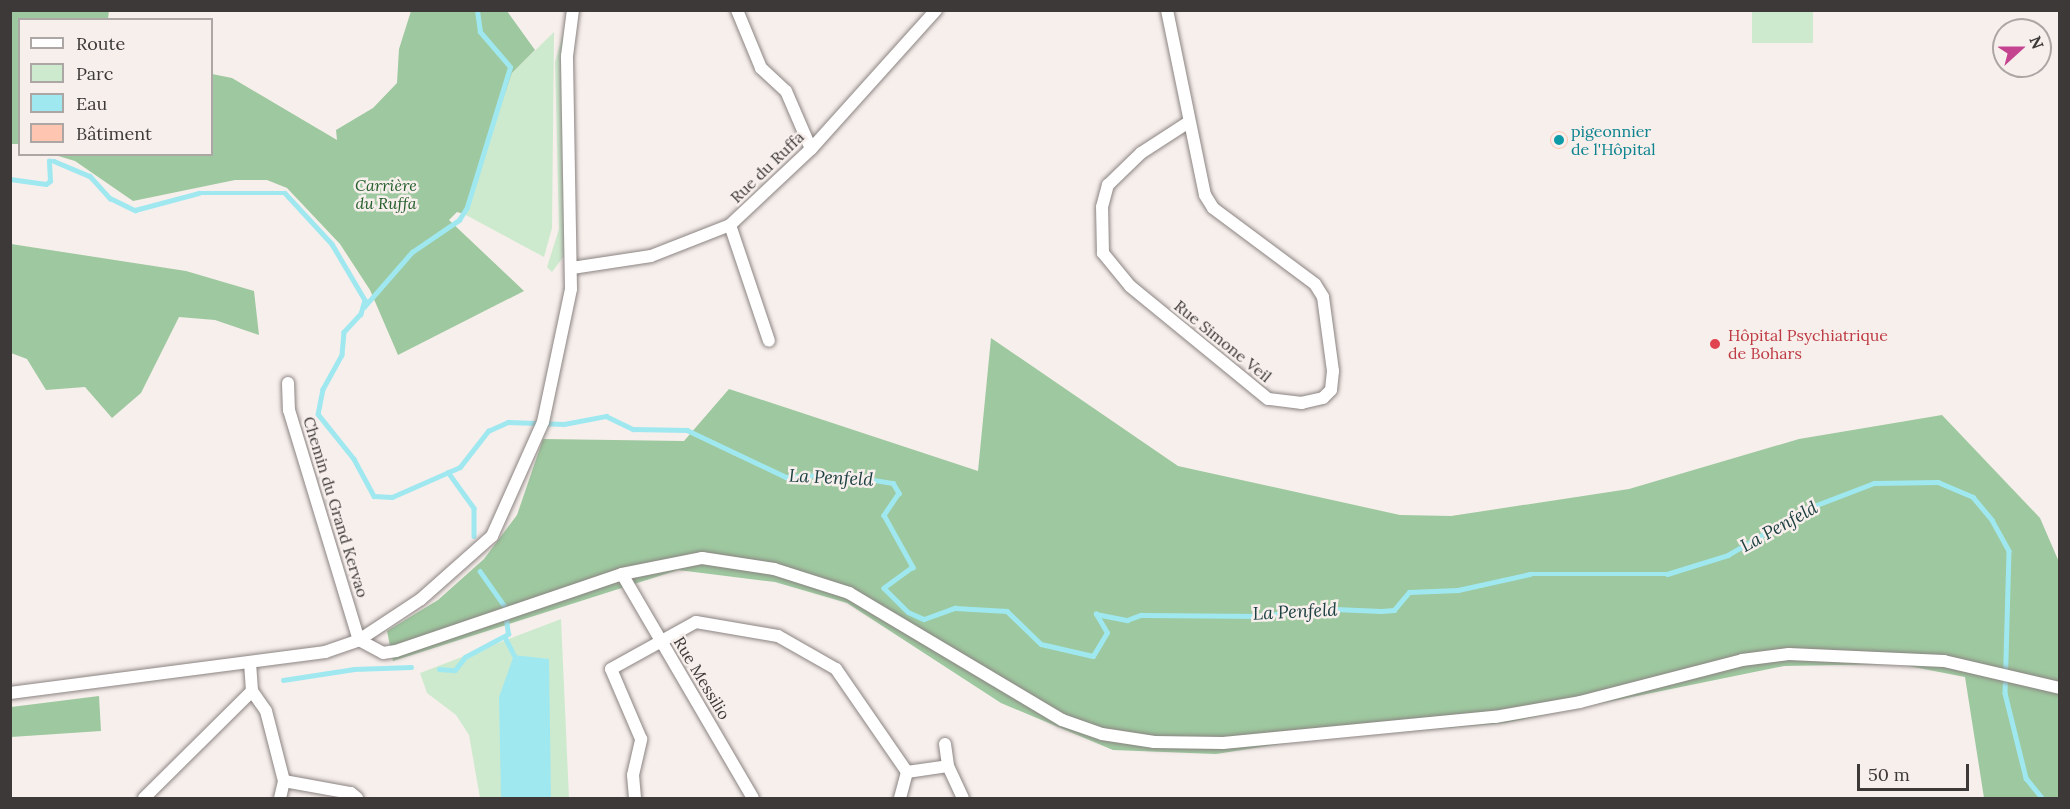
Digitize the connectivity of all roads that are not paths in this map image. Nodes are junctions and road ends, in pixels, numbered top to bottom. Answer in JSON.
{"nodes":[{"id":1,"x":573,"y":10,"type":"edge"},
{"id":2,"x":737,"y":10,"type":"edge"},
{"id":3,"x":936,"y":10,"type":"edge"},
{"id":4,"x":1167,"y":10,"type":"edge"},
{"id":5,"x":1189,"y":122,"type":"junction"},
{"id":6,"x":811,"y":149,"type":"junction"},
{"id":7,"x":730,"y":225,"type":"junction"},
{"id":8,"x":572,"y":268,"type":"junction"},
{"id":9,"x":770,"y":341,"type":"dead end"},
{"id":10,"x":288,"y":383,"type":"dead end"},
{"id":11,"x":622,"y":574,"type":"junction"},
{"id":12,"x":359,"y":640,"type":"junction"},
{"id":13,"x":661,"y":642,"type":"junction"},
{"id":14,"x":250,"y":664,"type":"junction"},
{"id":15,"x":2060,"y":688,"type":"edge"},
{"id":16,"x":252,"y":691,"type":"junction"},
{"id":17,"x":10,"y":693,"type":"edge"},
{"id":18,"x":945,"y":744,"type":"dead end"},
{"id":19,"x":948,"y":766,"type":"junction"},
{"id":20,"x":907,"y":772,"type":"junction"},
{"id":21,"x":284,"y":781,"type":"junction"},
{"id":22,"x":144,"y":798,"type":"edge"},
{"id":23,"x":280,"y":798,"type":"edge"},
{"id":24,"x":357,"y":798,"type":"edge"},
{"id":25,"x":635,"y":798,"type":"edge"},
{"id":26,"x":753,"y":798,"type":"edge"},
{"id":27,"x":900,"y":798,"type":"edge"},
{"id":28,"x":963,"y":798,"type":"edge"}],
"edges":[{"from":1,"to":8,"type":"street"},
{"from":2,"to":6,"type":"street"},
{"from":3,"to":6,"type":"street","name":"Rue du Ruffa"},
{"from":4,"to":5,"type":"street","name":"Rue Simone Veil"},
{"from":5,"to":5,"type":"street","name":"Rue Simone Veil"},
{"from":6,"to":7,"type":"street","name":"Rue du Ruffa"},
{"from":7,"to":8,"type":"street","name":"Rue du Ruffa"},
{"from":7,"to":9,"type":"street"},
{"from":8,"to":12,"type":"street"},
{"from":10,"to":12,"type":"street","name":"Chemin du Grand Kervao"},
{"from":11,"to":12,"type":"street"},
{"from":11,"to":13,"type":"street","name":"Rue Messilio"},
{"from":11,"to":15,"type":"street"},
{"from":12,"to":14,"type":"street"},
{"from":13,"to":20,"type":"street"},
{"from":13,"to":25,"type":"street"},
{"from":13,"to":26,"type":"street","name":"Rue Messilio"},
{"from":14,"to":16,"type":"street"},
{"from":14,"to":17,"type":"street"},
{"from":16,"to":21,"type":"street"},
{"from":16,"to":22,"type":"street"},
{"from":18,"to":19,"type":"street"},
{"from":19,"to":20,"type":"street"},
{"from":19,"to":28,"type":"street"},
{"from":20,"to":27,"type":"street"},
{"from":21,"to":23,"type":"street"},
{"from":21,"to":24,"type":"street"}]}
